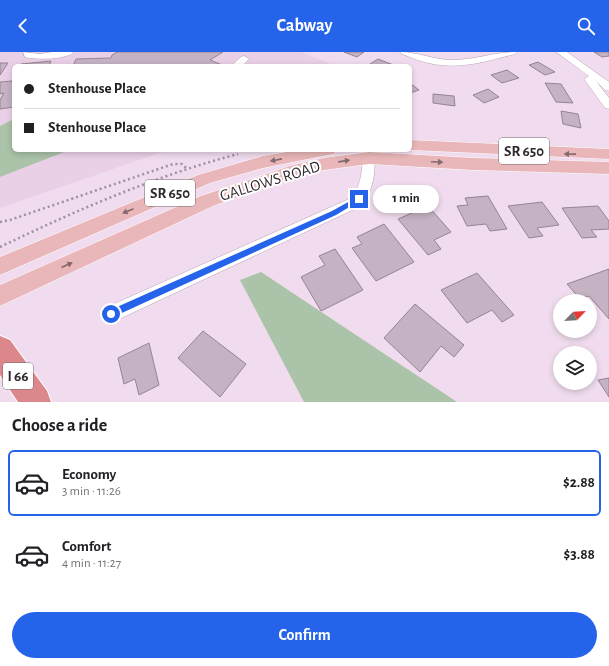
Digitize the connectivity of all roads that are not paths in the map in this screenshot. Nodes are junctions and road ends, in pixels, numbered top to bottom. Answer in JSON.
{"nodes":[{"id":1,"x":28,"y":52,"type":"edge"},
{"id":2,"x":69,"y":52,"type":"edge"},
{"id":3,"x":405,"y":52,"type":"edge"},
{"id":4,"x":512,"y":52,"type":"edge"},
{"id":5,"x":561,"y":52,"type":"edge"},
{"id":6,"x":244,"y":58,"type":"dead end"},
{"id":7,"x":444,"y":63,"type":"junction"},
{"id":8,"x":576,"y":63,"type":"junction"},
{"id":9,"x":238,"y":64,"type":"edge"},
{"id":10,"x":446,"y":74,"type":"dead end"},
{"id":11,"x":609,"y":88,"type":"edge"},
{"id":12,"x":609,"y":106,"type":"edge"},
{"id":13,"x":412,"y":145,"type":"edge"},
{"id":14,"x":317,"y":152,"type":"edge"},
{"id":15,"x":369,"y":154,"type":"edge"},
{"id":16,"x":609,"y":154,"type":"edge"},
{"id":17,"x":609,"y":168,"type":"edge"},
{"id":18,"x":0,"y":266,"type":"edge"},
{"id":19,"x":0,"y":296,"type":"edge"},
{"id":20,"x":111,"y":314,"type":"dead end"},
{"id":21,"x":0,"y":350,"type":"edge"},
{"id":22,"x":36,"y":402,"type":"edge"}],
"edges":[{"from":1,"to":2,"type":"street"},
{"from":3,"to":7,"type":"street"},
{"from":4,"to":7,"type":"street"},
{"from":5,"to":8,"type":"street"},
{"from":6,"to":9,"type":"street"},
{"from":7,"to":10,"type":"street"},
{"from":8,"to":11,"type":"street"},
{"from":8,"to":12,"type":"street"},
{"from":16,"to":13,"type":"main road","number":"SR 650","one_way":true},
{"from":14,"to":18,"type":"main road","name":"GALLOWS ROAD","number":"SR 650","one_way":true},
{"from":15,"to":17,"type":"main road","name":"GALLOWS ROAD","number":"SR 650","one_way":true},
{"from":19,"to":15,"type":"main road","name":"GALLOWS ROAD","number":"SR 650","one_way":true},
{"from":15,"to":20,"type":"street"},
{"from":21,"to":22,"type":"highway","number":"I 66"}]}
